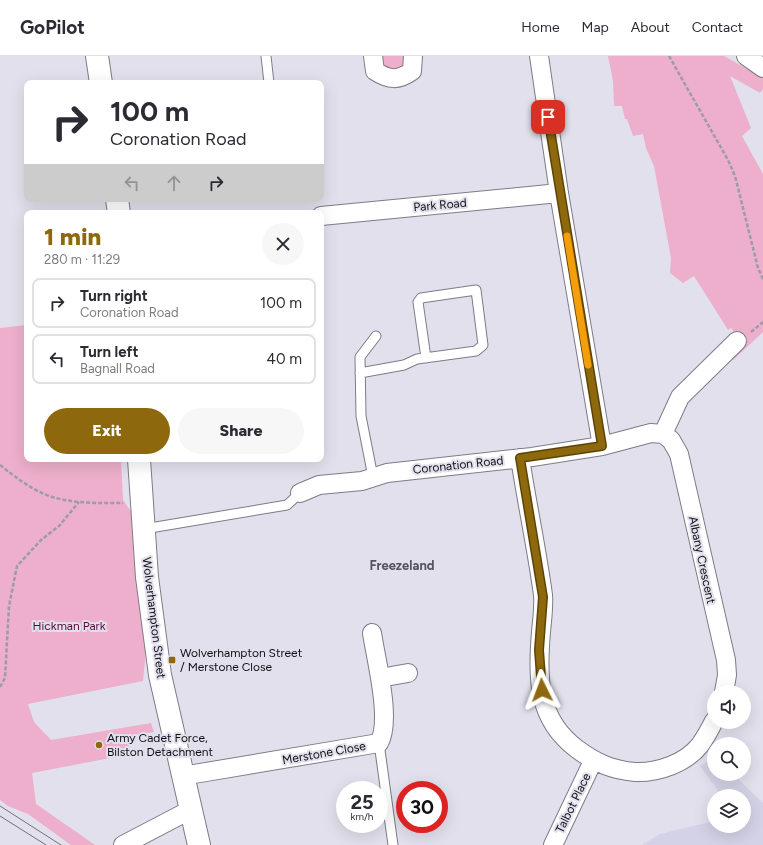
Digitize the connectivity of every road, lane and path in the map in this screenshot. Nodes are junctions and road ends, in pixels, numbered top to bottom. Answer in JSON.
{"nodes":[{"id":1,"x":97,"y":56,"type":"edge"},
{"id":2,"x":266,"y":56,"type":"edge"},
{"id":3,"x":373,"y":56,"type":"edge"},
{"id":4,"x":413,"y":56,"type":"edge"},
{"id":5,"x":539,"y":56,"type":"edge"},
{"id":6,"x":669,"y":56,"type":"edge"},
{"id":7,"x":746,"y":56,"type":"edge"},
{"id":8,"x":763,"y":67,"type":"edge"},
{"id":9,"x":101,"y":80,"type":"edge"},
{"id":10,"x":269,"y":80,"type":"edge"},
{"id":11,"x":560,"y":193,"type":"junction"},
{"id":12,"x":324,"y":216,"type":"edge"},
{"id":13,"x":763,"y":279,"type":"edge"},
{"id":14,"x":763,"y":322,"type":"edge"},
{"id":15,"x":376,"y":336,"type":"dead end"},
{"id":16,"x":743,"y":337,"type":"joint"},
{"id":17,"x":426,"y":358,"type":"junction"},
{"id":18,"x":360,"y":373,"type":"junction"},
{"id":19,"x":663,"y":434,"type":"junction"},
{"id":20,"x":602,"y":446,"type":"junction"},
{"id":21,"x":520,"y":458,"type":"junction"},
{"id":22,"x":139,"y":462,"type":"edge"},
{"id":23,"x":0,"y":465,"type":"edge"},
{"id":24,"x":374,"y":477,"type":"junction"},
{"id":25,"x":300,"y":493,"type":"joint"},
{"id":26,"x":79,"y":502,"type":"junction"},
{"id":27,"x":142,"y":503,"type":"junction"},
{"id":28,"x":144,"y":529,"type":"junction"},
{"id":29,"x":372,"y":633,"type":"dead end"},
{"id":30,"x":408,"y":673,"type":"dead end"},
{"id":31,"x":380,"y":678,"type":"junction"},
{"id":32,"x":725,"y":685,"type":"edge"},
{"id":33,"x":0,"y":687,"type":"edge"},
{"id":34,"x":710,"y":729,"type":"edge"},
{"id":35,"x":379,"y":743,"type":"junction"},
{"id":36,"x":593,"y":761,"type":"junction"},
{"id":37,"x":182,"y":776,"type":"junction"},
{"id":38,"x":190,"y":810,"type":"junction"},
{"id":39,"x":126,"y":844,"type":"edge"},
{"id":40,"x":199,"y":845,"type":"edge"},
{"id":41,"x":393,"y":845,"type":"edge"},
{"id":42,"x":552,"y":845,"type":"edge"}],
"edges":[{"from":1,"to":9,"type":"main road"},
{"from":2,"to":10,"type":"lane"},
{"from":3,"to":4,"type":"street"},
{"from":5,"to":11,"type":"street"},
{"from":6,"to":13,"type":"path"},
{"from":7,"to":8,"type":"street"},
{"from":11,"to":12,"type":"street","name":"Park Road"},
{"from":11,"to":20,"type":"street"},
{"from":14,"to":16,"type":"path"},
{"from":15,"to":18,"type":"lane"},
{"from":16,"to":19,"type":"street"},
{"from":17,"to":17,"type":"lane"},
{"from":17,"to":18,"type":"lane"},
{"from":18,"to":24,"type":"lane"},
{"from":19,"to":20,"type":"street","name":"Coronation Road"},
{"from":19,"to":32,"type":"street","name":"Albany Crescent"},
{"from":20,"to":21,"type":"street","name":"Coronation Road"},
{"from":21,"to":24,"type":"street","name":"Coronation Road"},
{"from":21,"to":36,"type":"street"},
{"from":22,"to":27,"type":"main road","name":"Wolverhampton Street"},
{"from":23,"to":26,"type":"path"},
{"from":24,"to":25,"type":"street","name":"Coronation Road"},
{"from":25,"to":28,"type":"lane"},
{"from":26,"to":27,"type":"path"},
{"from":26,"to":33,"type":"path"},
{"from":27,"to":28,"type":"main road","name":"Wolverhampton Street"},
{"from":28,"to":37,"type":"main road","name":"Wolverhampton Street"},
{"from":29,"to":31,"type":"street","name":"Merstone Close"},
{"from":30,"to":31,"type":"street"},
{"from":31,"to":35,"type":"street","name":"Merstone Close"},
{"from":34,"to":36,"type":"street"},
{"from":35,"to":37,"type":"street","name":"Merstone Close"},
{"from":35,"to":41,"type":"lane"},
{"from":36,"to":42,"type":"street","name":"Talbot Place"},
{"from":37,"to":38,"type":"main road","name":"Wolverhampton Street"},
{"from":38,"to":39,"type":"street"},
{"from":38,"to":40,"type":"main road","name":"Wolverhampton Street"}]}
